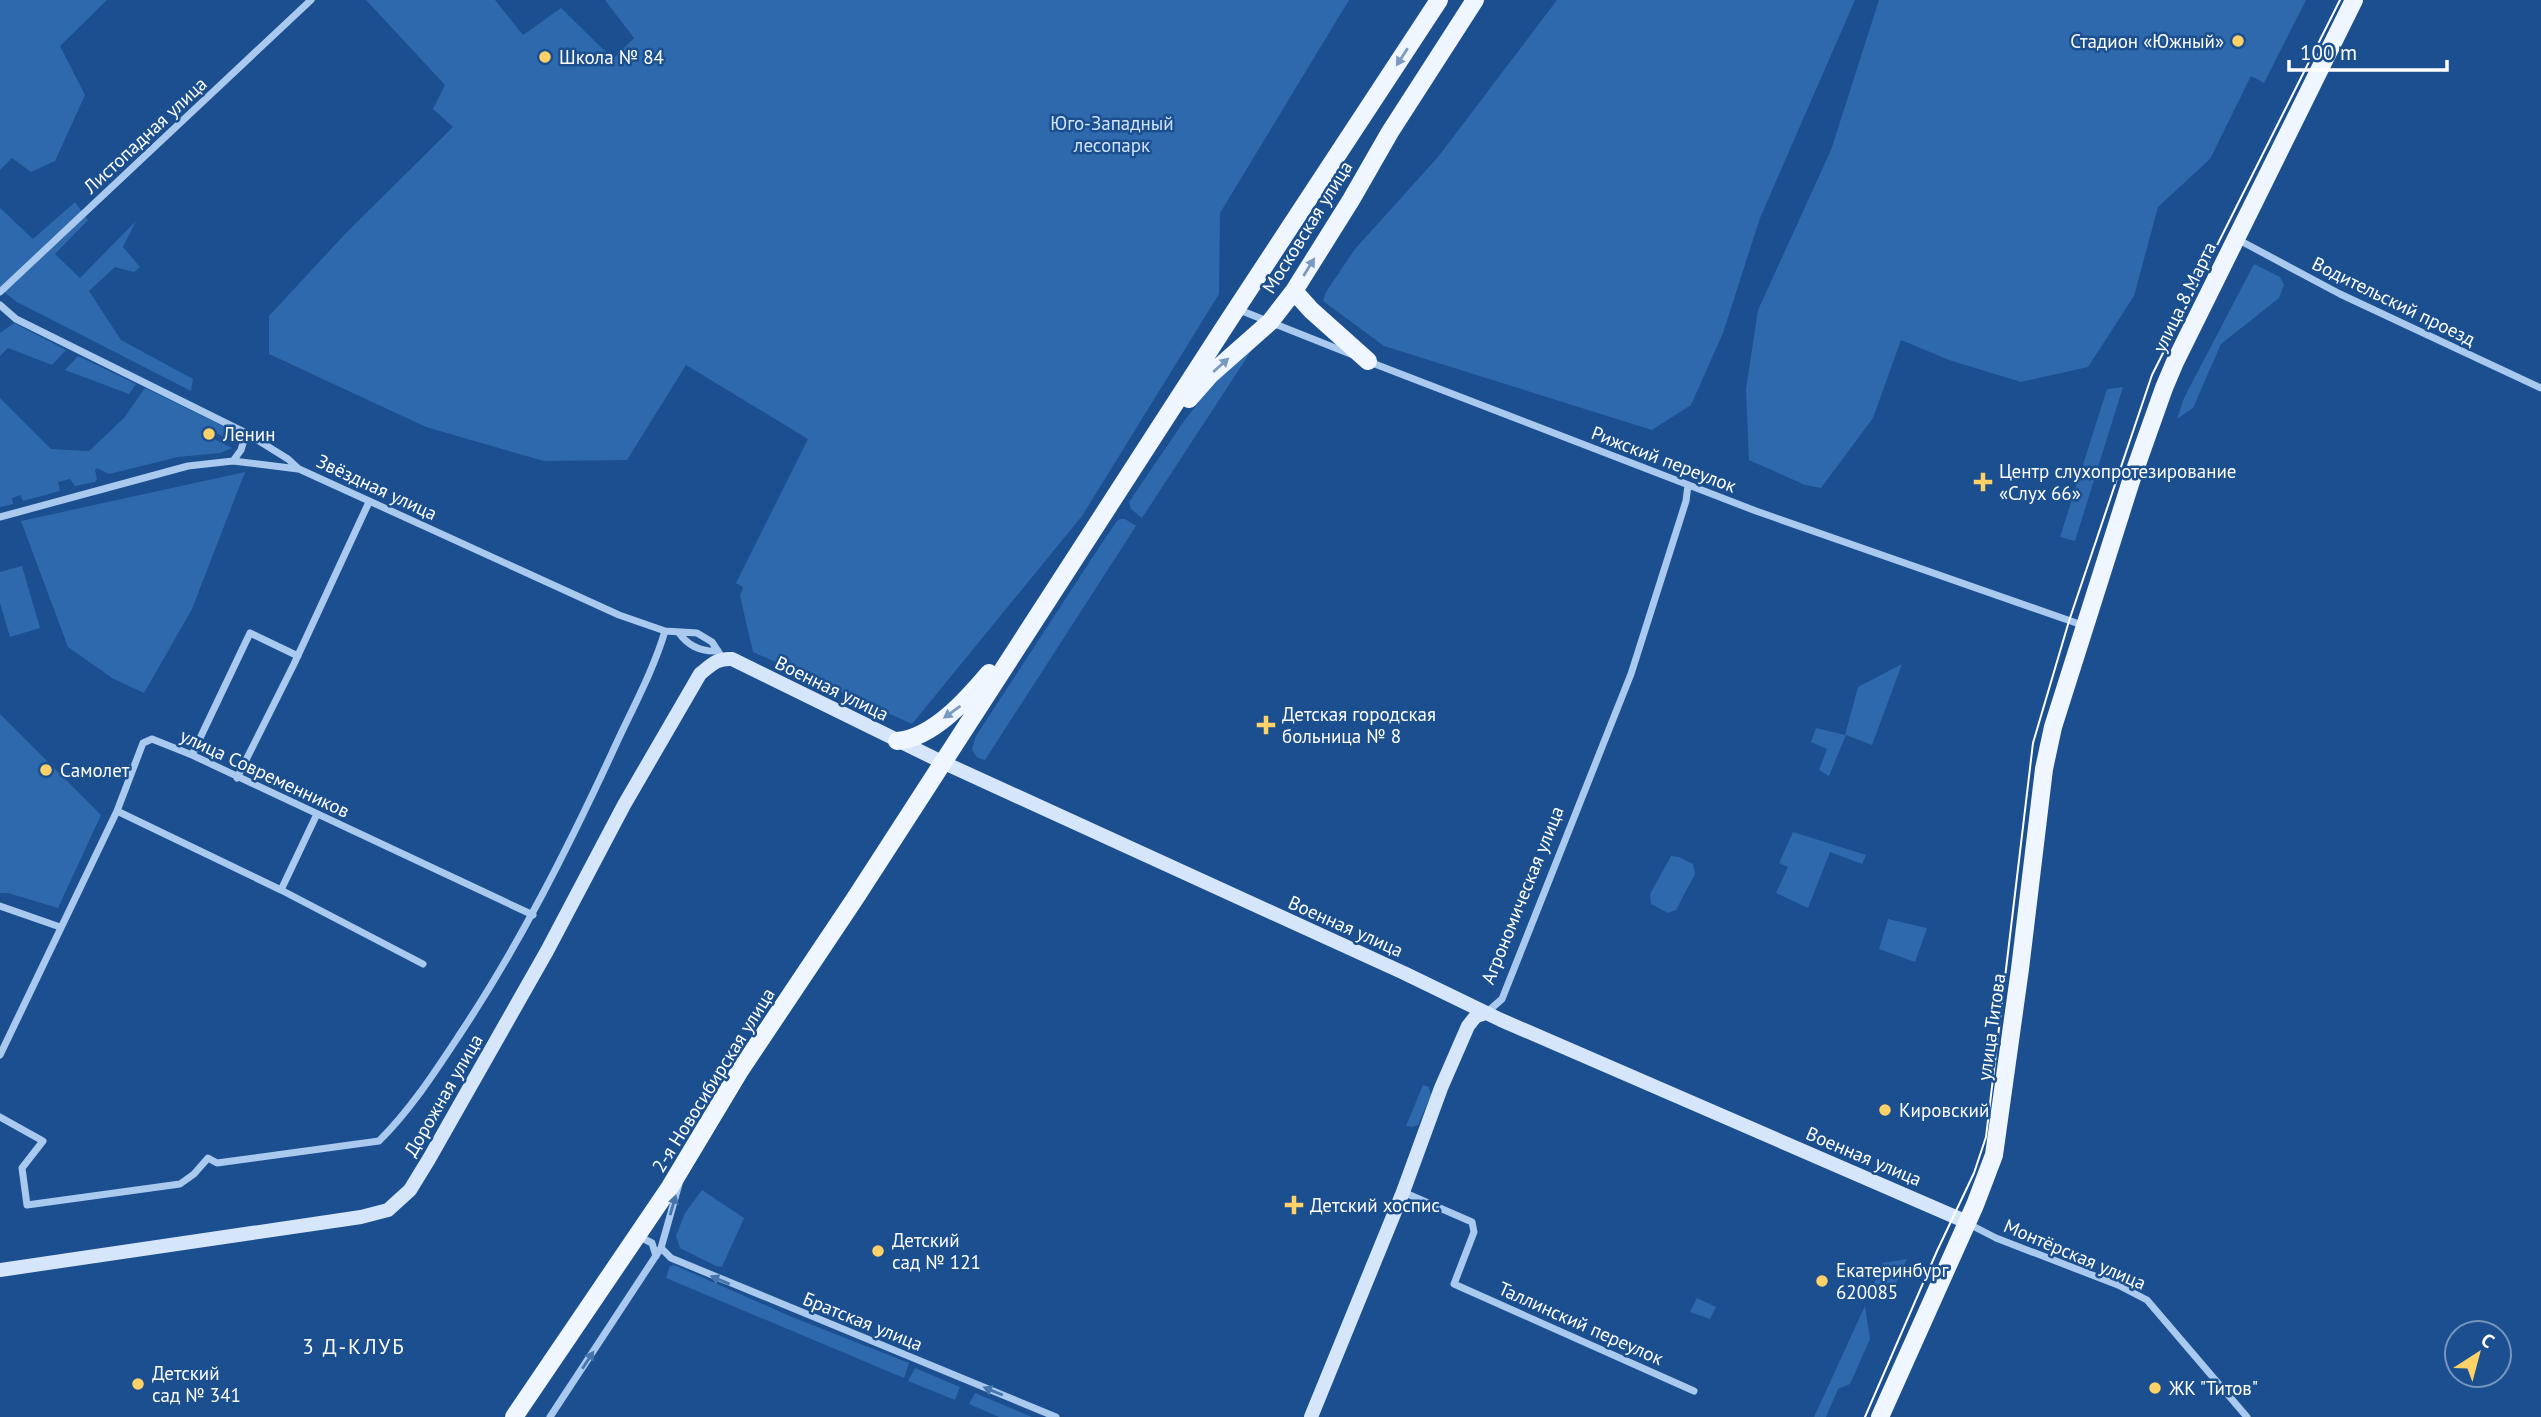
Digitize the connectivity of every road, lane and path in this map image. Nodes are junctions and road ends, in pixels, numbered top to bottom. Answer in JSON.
{"nodes":[{"id":1,"x":311,"y":0,"type":"edge"},
{"id":2,"x":1440,"y":0,"type":"edge"},
{"id":3,"x":1475,"y":0,"type":"edge"},
{"id":4,"x":2354,"y":0,"type":"edge"},
{"id":5,"x":2236,"y":239,"type":"junction"},
{"id":6,"x":1294,"y":291,"type":"junction"},
{"id":7,"x":0,"y":292,"type":"edge"},
{"id":8,"x":0,"y":305,"type":"edge"},
{"id":9,"x":1236,"y":309,"type":"junction"},
{"id":10,"x":1270,"y":322,"type":"junction"},
{"id":11,"x":1368,"y":361,"type":"junction"},
{"id":12,"x":2541,"y":388,"type":"edge"},
{"id":13,"x":246,"y":433,"type":"junction"},
{"id":14,"x":1144,"y":453,"type":"junction"},
{"id":15,"x":233,"y":461,"type":"junction"},
{"id":16,"x":299,"y":469,"type":"junction"},
{"id":17,"x":1688,"y":485,"type":"junction"},
{"id":18,"x":369,"y":502,"type":"junction"},
{"id":19,"x":0,"y":517,"type":"edge"},
{"id":20,"x":2085,"y":625,"type":"junction"},
{"id":21,"x":665,"y":631,"type":"junction"},
{"id":22,"x":679,"y":633,"type":"junction"},
{"id":23,"x":697,"y":633,"type":"joint"},
{"id":24,"x":1017,"y":647,"type":"junction"},
{"id":25,"x":721,"y":655,"type":"junction"},
{"id":26,"x":298,"y":656,"type":"junction"},
{"id":27,"x":897,"y":741,"type":"junction"},
{"id":28,"x":192,"y":755,"type":"junction"},
{"id":29,"x":942,"y":762,"type":"junction"},
{"id":30,"x":237,"y":778,"type":"junction"},
{"id":31,"x":117,"y":811,"type":"junction"},
{"id":32,"x":317,"y":814,"type":"junction"},
{"id":33,"x":281,"y":890,"type":"junction"},
{"id":34,"x":0,"y":906,"type":"edge"},
{"id":35,"x":533,"y":915,"type":"junction"},
{"id":36,"x":60,"y":927,"type":"junction"},
{"id":37,"x":423,"y":964,"type":"dead end"},
{"id":38,"x":1486,"y":1013,"type":"junction"},
{"id":39,"x":0,"y":1055,"type":"edge"},
{"id":40,"x":0,"y":1117,"type":"edge"},
{"id":41,"x":686,"y":1163,"type":"junction"},
{"id":42,"x":1403,"y":1192,"type":"junction"},
{"id":43,"x":1967,"y":1222,"type":"junction"},
{"id":44,"x":638,"y":1236,"type":"junction"},
{"id":45,"x":661,"y":1248,"type":"junction"},
{"id":46,"x":656,"y":1257,"type":"junction"},
{"id":47,"x":0,"y":1270,"type":"edge"},
{"id":48,"x":1695,"y":1391,"type":"dead end"},
{"id":49,"x":514,"y":1417,"type":"edge"},
{"id":50,"x":550,"y":1417,"type":"edge"},
{"id":51,"x":1056,"y":1417,"type":"edge"},
{"id":52,"x":1311,"y":1417,"type":"edge"},
{"id":53,"x":1880,"y":1417,"type":"edge"},
{"id":54,"x":2247,"y":1417,"type":"edge"}],
"edges":[{"from":1,"to":7,"type":"street","name":"Листопадная улица"},
{"from":2,"to":9,"type":"main road","name":"Московская улица","one_way":true},
{"from":6,"to":3,"type":"main road","name":"Московская улица","one_way":true},
{"from":4,"to":5,"type":"main road","name":"улица 8 Марта"},
{"from":5,"to":12,"type":"street","name":"Водительский проезд"},
{"from":5,"to":20,"type":"main road","name":"улица 8 Марта"},
{"from":6,"to":10,"type":"main road","name":"Московская улица"},
{"from":6,"to":11,"type":"main road"},
{"from":8,"to":13,"type":"street","name":"Звёздная улица"},
{"from":9,"to":10,"type":"street","name":"Рижский переулок"},
{"from":9,"to":14,"type":"main road","name":"Московская улица"},
{"from":10,"to":11,"type":"street","name":"Рижский переулок"},
{"from":14,"to":10,"type":"main road","name":"Московская улица","one_way":true},
{"from":11,"to":17,"type":"street","name":"Рижский переулок"},
{"from":13,"to":15,"type":"street"},
{"from":13,"to":16,"type":"street","name":"Звёздная улица"},
{"from":14,"to":24,"type":"main road","name":"Московская улица"},
{"from":15,"to":16,"type":"street"},
{"from":15,"to":19,"type":"street"},
{"from":16,"to":18,"type":"street","name":"Звёздная улица"},
{"from":17,"to":20,"type":"street","name":"Рижский переулок"},
{"from":17,"to":38,"type":"street","name":"Агрономическая улица"},
{"from":18,"to":21,"type":"street","name":"Звёздная улица"},
{"from":18,"to":26,"type":"street"},
{"from":20,"to":43,"type":"main road","name":"улица Титова"},
{"from":21,"to":22,"type":"street","name":"Звёздная улица"},
{"from":21,"to":35,"type":"street"},
{"from":22,"to":23,"type":"street","name":"Звёздная улица"},
{"from":22,"to":25,"type":"street","name":"Военная улица"},
{"from":23,"to":25,"type":"street","name":"Военная улица"},
{"from":24,"to":27,"type":"main road","one_way":true},
{"from":24,"to":29,"type":"main road","name":"Московская улица"},
{"from":25,"to":27,"type":"street","name":"Военная улица"},
{"from":25,"to":47,"type":"street","name":"Дорожная улица"},
{"from":26,"to":28,"type":"street"},
{"from":26,"to":30,"type":"street"},
{"from":27,"to":29,"type":"street","name":"Военная улица"},
{"from":28,"to":30,"type":"street","name":"улица Современников"},
{"from":28,"to":31,"type":"street","name":"улица Современников"},
{"from":29,"to":38,"type":"street","name":"Военная улица"},
{"from":29,"to":41,"type":"main road","name":"2-я Новосибирская улица"},
{"from":30,"to":32,"type":"street","name":"улица Современников"},
{"from":31,"to":33,"type":"street"},
{"from":31,"to":36,"type":"street","name":"улица Современников"},
{"from":32,"to":33,"type":"street"},
{"from":32,"to":35,"type":"street","name":"улица Современников"},
{"from":33,"to":37,"type":"street"},
{"from":34,"to":36,"type":"street"},
{"from":35,"to":40,"type":"street"},
{"from":36,"to":39,"type":"street","name":"улица Современников"},
{"from":38,"to":42,"type":"street","name":"Агрономическая улица"},
{"from":38,"to":43,"type":"street","name":"Военная улица"},
{"from":41,"to":44,"type":"main road","name":"2-я Новосибирская улица"},
{"from":45,"to":41,"type":"street","one_way":true},
{"from":42,"to":48,"type":"street","name":"Таллинский переулок"},
{"from":42,"to":52,"type":"street","name":"Агрономическая улица"},
{"from":43,"to":53,"type":"main road","name":"улица Титова"},
{"from":43,"to":54,"type":"street","name":"Монтёрская улица"},
{"from":44,"to":46,"type":"street"},
{"from":44,"to":49,"type":"main road","name":"2-я Новосибирская улица"},
{"from":45,"to":46,"type":"street"},
{"from":51,"to":45,"type":"street","name":"Братская улица","one_way":true},
{"from":50,"to":46,"type":"street","one_way":true}]}
